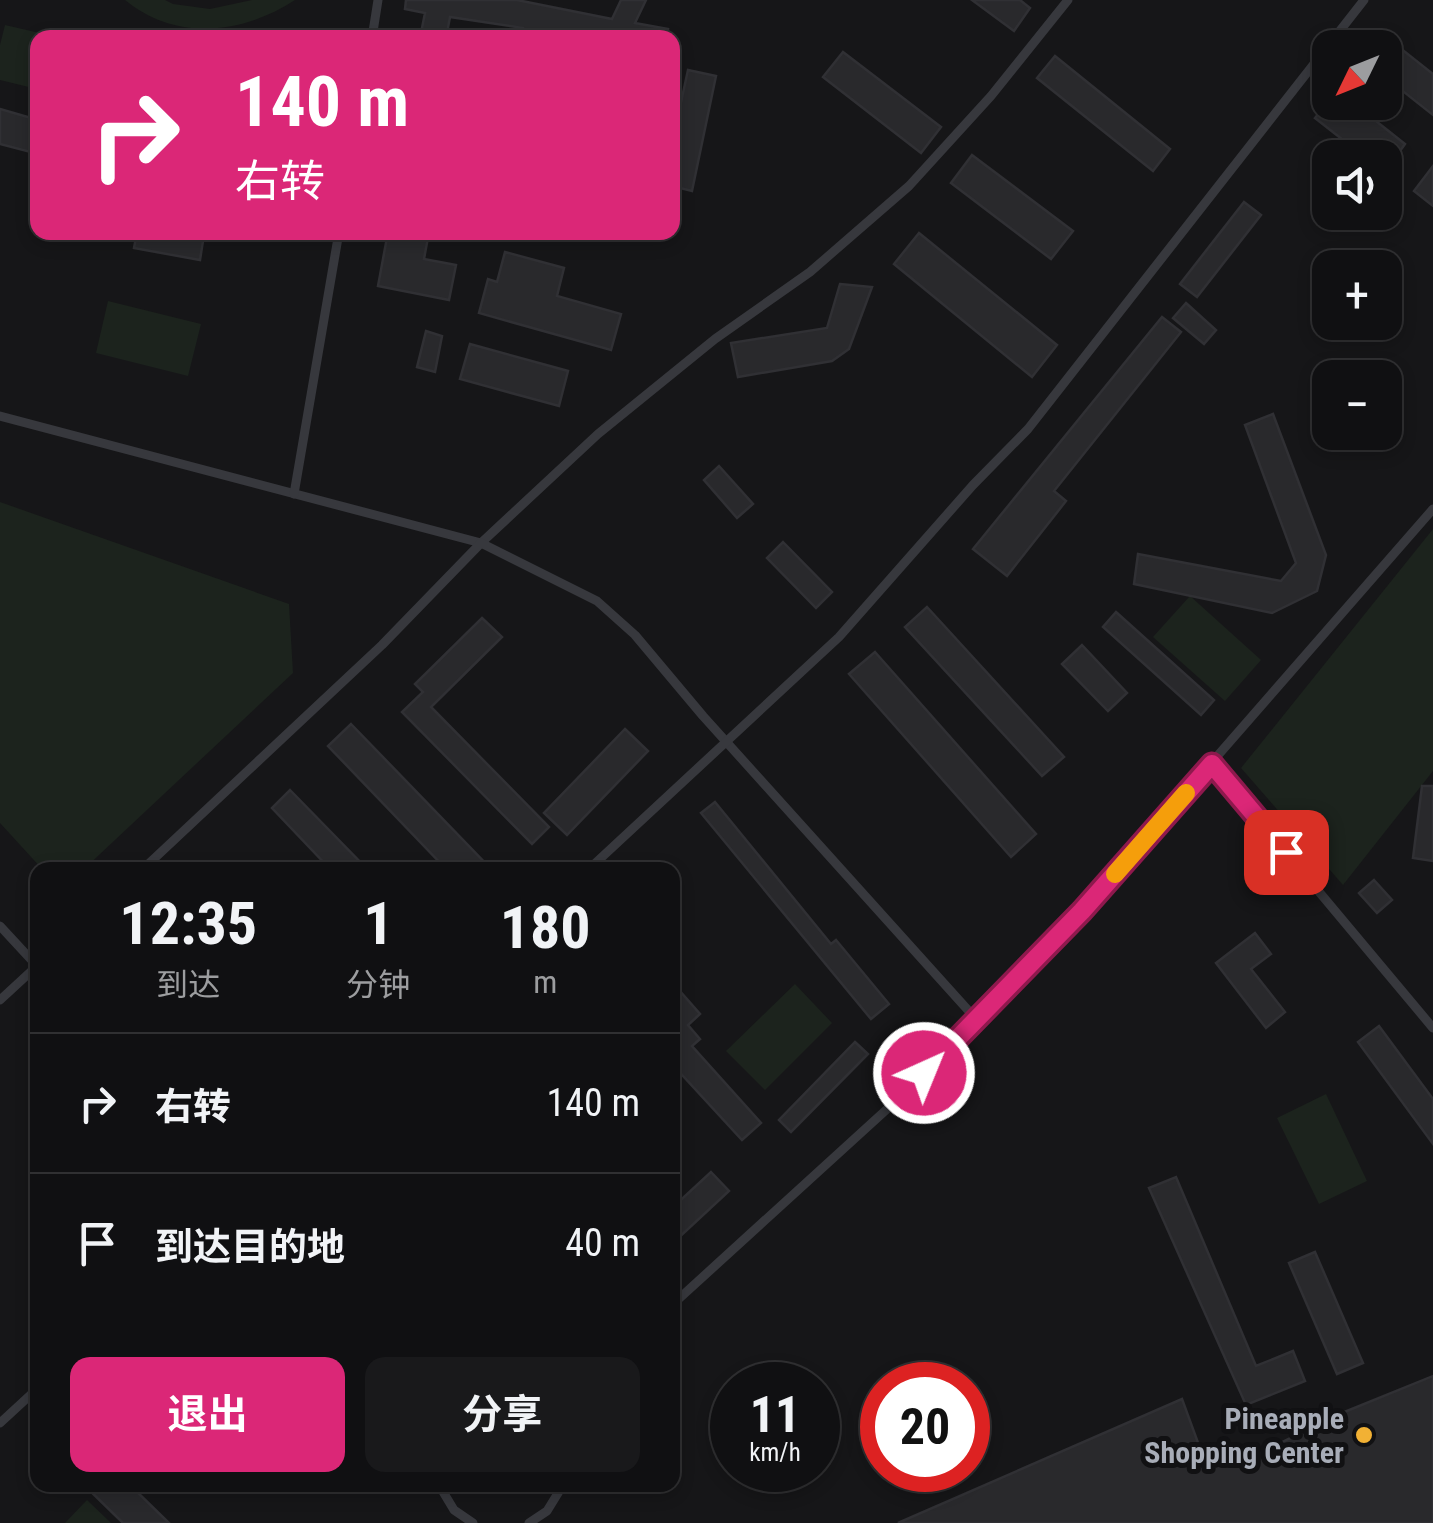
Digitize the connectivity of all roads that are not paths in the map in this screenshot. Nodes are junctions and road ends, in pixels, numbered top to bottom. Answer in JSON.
{"nodes":[{"id":1,"x":378,"y":0,"type":"edge"},
{"id":2,"x":1068,"y":0,"type":"edge"},
{"id":3,"x":1364,"y":0,"type":"edge"},
{"id":4,"x":373,"y":30,"type":"edge"},
{"id":5,"x":337,"y":240,"type":"edge"},
{"id":6,"x":0,"y":416,"type":"edge"},
{"id":7,"x":294,"y":494,"type":"junction"},
{"id":8,"x":1433,"y":509,"type":"edge"},
{"id":9,"x":481,"y":543,"type":"junction"},
{"id":10,"x":727,"y":743,"type":"junction"},
{"id":11,"x":1212,"y":764,"type":"junction"},
{"id":12,"x":151,"y":862,"type":"edge"},
{"id":13,"x":597,"y":862,"type":"edge"},
{"id":14,"x":0,"y":926,"type":"edge"},
{"id":15,"x":30,"y":958,"type":"edge"},
{"id":16,"x":30,"y":972,"type":"edge"},
{"id":17,"x":0,"y":1000,"type":"edge"},
{"id":18,"x":976,"y":1020,"type":"junction"},
{"id":19,"x":1433,"y":1028,"type":"edge"},
{"id":20,"x":680,"y":1298,"type":"edge"},
{"id":21,"x":30,"y":1396,"type":"edge"},
{"id":22,"x":0,"y":1424,"type":"edge"},
{"id":23,"x":443,"y":1492,"type":"edge"},
{"id":24,"x":560,"y":1492,"type":"edge"},
{"id":25,"x":547,"y":1512,"type":"junction"},
{"id":26,"x":473,"y":1523,"type":"edge"},
{"id":27,"x":529,"y":1523,"type":"edge"},
{"id":28,"x":558,"y":1523,"type":"edge"}],
"edges":[{"from":1,"to":4,"type":"lane"},
{"from":2,"to":9,"type":"lane"},
{"from":3,"to":10,"type":"lane"},
{"from":5,"to":7,"type":"lane"},
{"from":6,"to":7,"type":"lane"},
{"from":7,"to":9,"type":"lane"},
{"from":8,"to":11,"type":"lane"},
{"from":9,"to":10,"type":"lane"},
{"from":9,"to":12,"type":"lane"},
{"from":10,"to":13,"type":"lane"},
{"from":10,"to":18,"type":"lane"},
{"from":11,"to":18,"type":"lane"},
{"from":11,"to":19,"type":"lane"},
{"from":14,"to":15,"type":"lane"},
{"from":16,"to":17,"type":"lane"},
{"from":18,"to":20,"type":"lane"},
{"from":21,"to":22,"type":"lane"},
{"from":23,"to":26,"type":"lane"},
{"from":24,"to":25,"type":"lane"},
{"from":25,"to":27,"type":"lane"},
{"from":25,"to":28,"type":"lane"}]}
